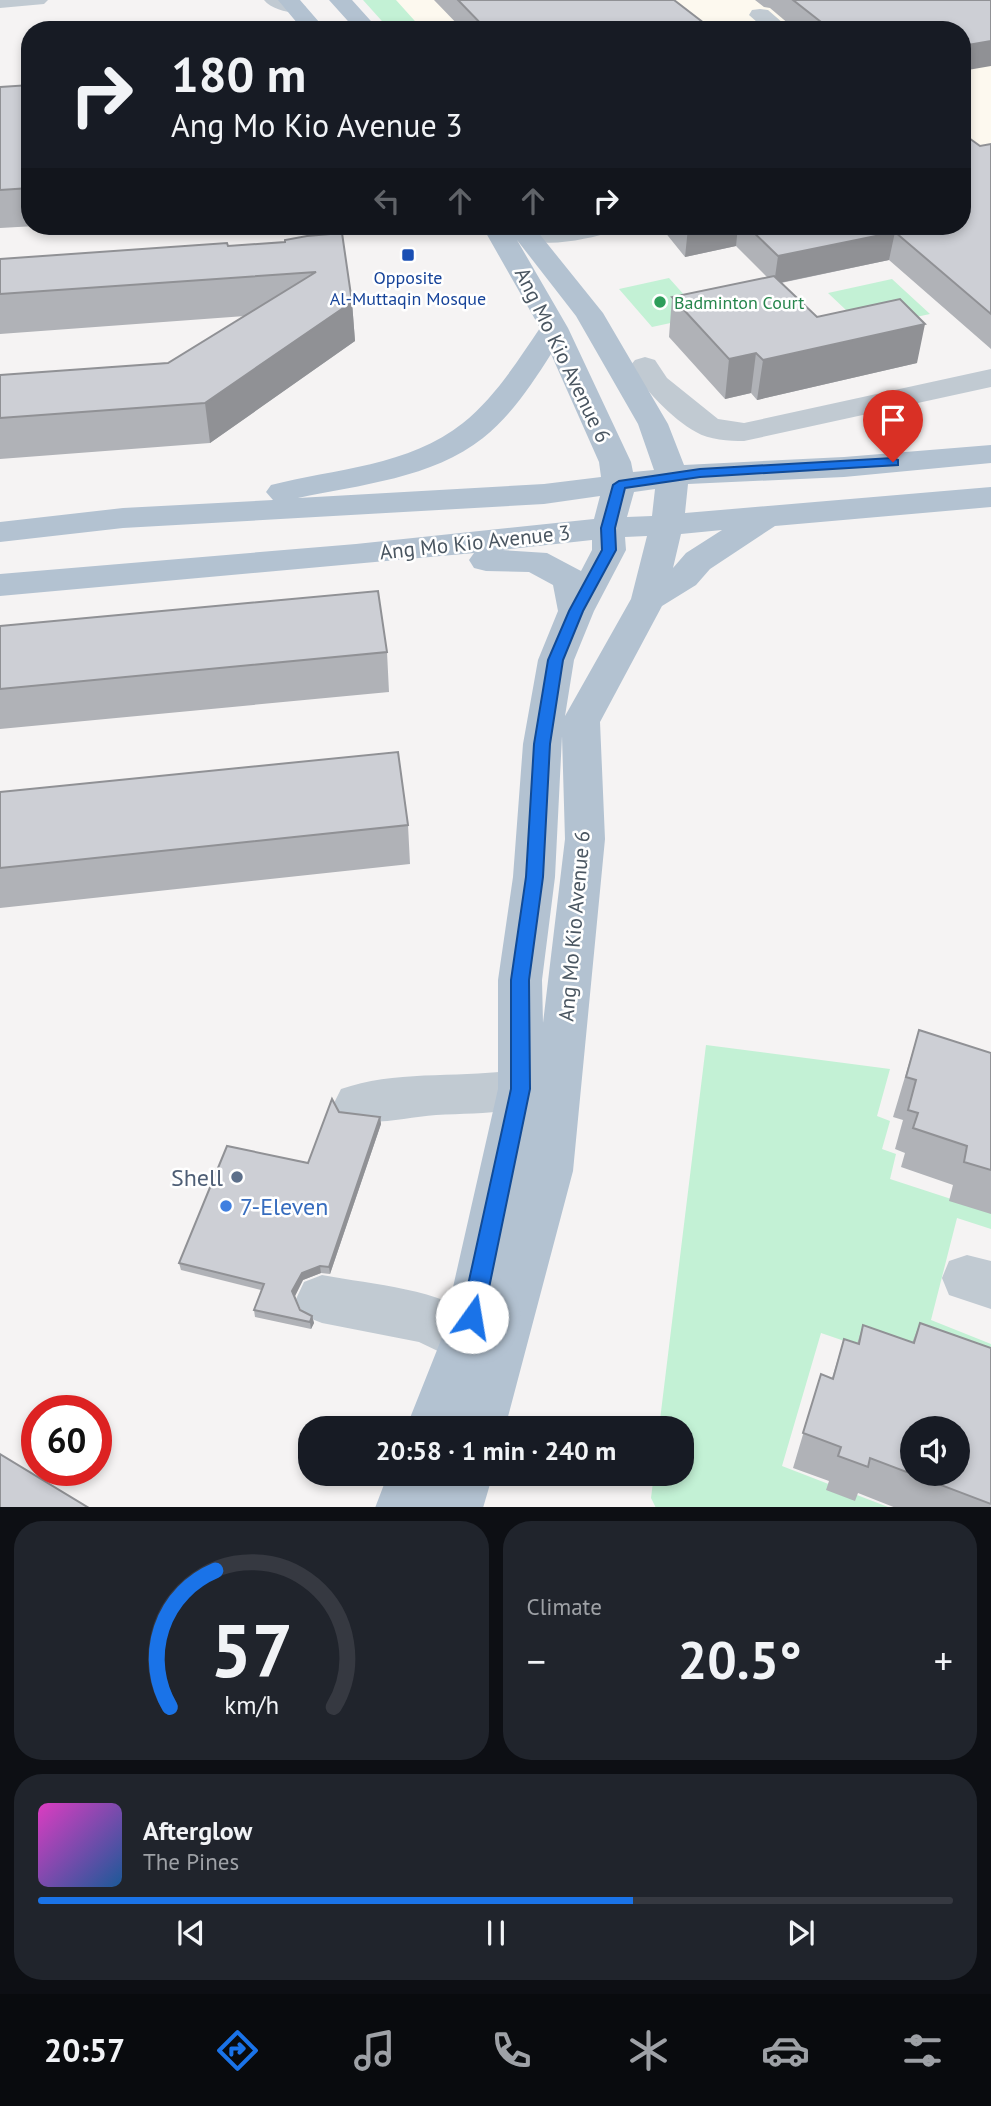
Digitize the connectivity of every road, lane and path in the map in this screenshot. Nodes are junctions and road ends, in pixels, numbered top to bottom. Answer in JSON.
{"nodes":[{"id":1,"x":37,"y":0,"type":"edge"},
{"id":2,"x":340,"y":0,"type":"edge"},
{"id":3,"x":0,"y":2,"type":"edge"},
{"id":4,"x":286,"y":2,"type":"edge"},
{"id":5,"x":760,"y":15,"type":"dead end"},
{"id":6,"x":306,"y":21,"type":"edge"},
{"id":7,"x":360,"y":21,"type":"edge"},
{"id":8,"x":768,"y":21,"type":"edge"},
{"id":9,"x":500,"y":235,"type":"edge"},
{"id":10,"x":532,"y":235,"type":"edge"},
{"id":11,"x":554,"y":328,"type":"junction"},
{"id":12,"x":645,"y":366,"type":"dead end"},
{"id":13,"x":991,"y":378,"type":"edge"},
{"id":14,"x":653,"y":424,"type":"junction"},
{"id":15,"x":991,"y":454,"type":"edge"},
{"id":16,"x":844,"y":467,"type":"junction"},
{"id":17,"x":673,"y":478,"type":"junction"},
{"id":18,"x":619,"y":485,"type":"junction"},
{"id":19,"x":991,"y":497,"type":"edge"},
{"id":20,"x":185,"y":516,"type":"junction"},
{"id":21,"x":766,"y":517,"type":"junction"},
{"id":22,"x":667,"y":525,"type":"junction"},
{"id":23,"x":608,"y":528,"type":"junction"},
{"id":24,"x":0,"y":532,"type":"edge"},
{"id":25,"x":356,"y":555,"type":"junction"},
{"id":26,"x":0,"y":585,"type":"edge"},
{"id":27,"x":648,"y":599,"type":"junction"},
{"id":28,"x":576,"y":611,"type":"junction"},
{"id":29,"x":521,"y":1089,"type":"junction"},
{"id":30,"x":357,"y":1103,"type":"dead end"},
{"id":31,"x":322,"y":1299,"type":"dead end"},
{"id":32,"x":467,"y":1340,"type":"junction"},
{"id":33,"x":438,"y":1416,"type":"edge"},
{"id":34,"x":481,"y":1416,"type":"edge"},
{"id":35,"x":411,"y":1486,"type":"edge"},
{"id":36,"x":461,"y":1486,"type":"edge"},
{"id":37,"x":403,"y":1507,"type":"edge"},
{"id":38,"x":455,"y":1507,"type":"edge"}],
"edges":[{"from":1,"to":3,"type":"street"},
{"from":2,"to":7,"type":"main road"},
{"from":4,"to":6,"type":"main road"},
{"from":5,"to":8,"type":"street"},
{"from":9,"to":11,"type":"main road","name":"Ang Mo Kio Avenue 6"},
{"from":10,"to":14,"type":"main road","name":"Ang Mo Kio Avenue 6"},
{"from":11,"to":18,"type":"main road","name":"Ang Mo Kio Avenue 6"},
{"from":11,"to":20,"type":"main road"},
{"from":12,"to":13,"type":"street"},
{"from":14,"to":16,"type":"main road"},
{"from":14,"to":17,"type":"main road","name":"Ang Mo Kio Avenue 6"},
{"from":15,"to":16,"type":"main road","name":"Ang Mo Kio Avenue 3"},
{"from":16,"to":17,"type":"main road","name":"Ang Mo Kio Avenue 3"},
{"from":17,"to":18,"type":"main road","name":"Ang Mo Kio Avenue 3"},
{"from":17,"to":22,"type":"main road","name":"Ang Mo Kio Avenue 6"},
{"from":18,"to":20,"type":"main road","name":"Ang Mo Kio Avenue 3"},
{"from":18,"to":23,"type":"main road","name":"Ang Mo Kio Avenue 6"},
{"from":19,"to":21,"type":"main road","name":"Ang Mo Kio Avenue 3"},
{"from":20,"to":24,"type":"main road","name":"Ang Mo Kio Avenue 3"},
{"from":21,"to":22,"type":"main road","name":"Ang Mo Kio Avenue 3"},
{"from":21,"to":27,"type":"main road"},
{"from":22,"to":23,"type":"main road","name":"Ang Mo Kio Avenue 3"},
{"from":22,"to":27,"type":"main road","name":"Ang Mo Kio Avenue 6"},
{"from":23,"to":25,"type":"main road","name":"Ang Mo Kio Avenue 3"},
{"from":23,"to":28,"type":"main road","name":"Ang Mo Kio Avenue 6"},
{"from":25,"to":26,"type":"main road","name":"Ang Mo Kio Avenue 3"},
{"from":25,"to":28,"type":"main road"},
{"from":27,"to":34,"type":"main road","name":"Ang Mo Kio Avenue 6"},
{"from":28,"to":29,"type":"main road","name":"Ang Mo Kio Avenue 6"},
{"from":29,"to":30,"type":"street"},
{"from":29,"to":32,"type":"main road","name":"Ang Mo Kio Avenue 6"},
{"from":31,"to":32,"type":"street"},
{"from":32,"to":33,"type":"main road","name":"Ang Mo Kio Avenue 6"},
{"from":35,"to":37,"type":"main road"},
{"from":36,"to":38,"type":"main road"}]}
